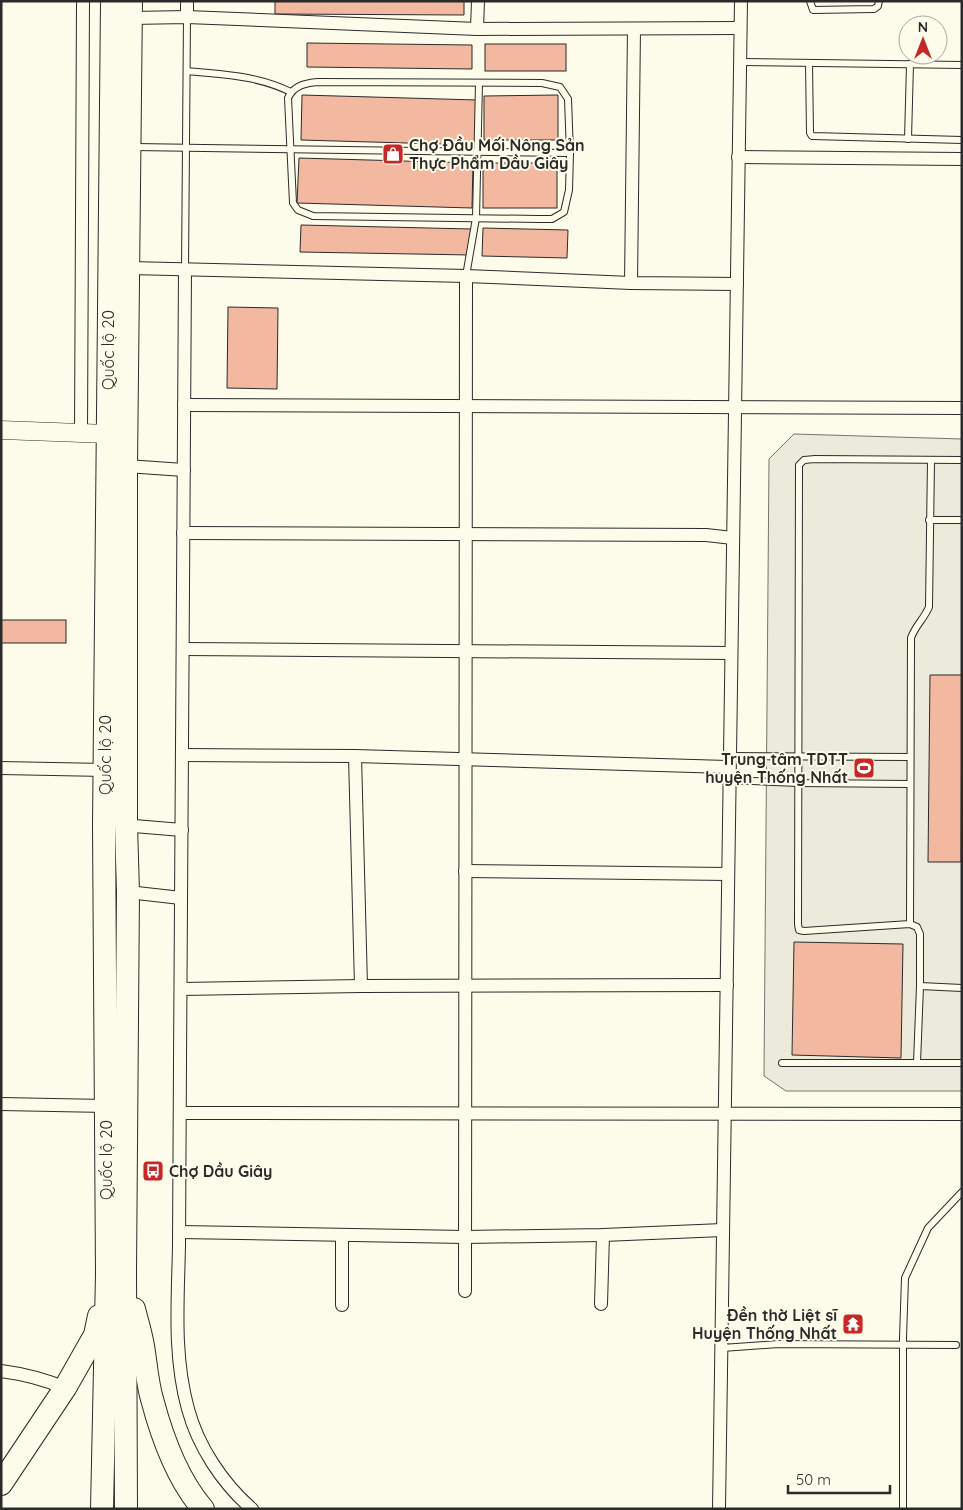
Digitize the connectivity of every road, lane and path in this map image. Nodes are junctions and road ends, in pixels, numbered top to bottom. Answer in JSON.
{"nodes":[{"id":1,"x":83,"y":1,"type":"edge"},
{"id":2,"x":112,"y":1,"type":"edge"},
{"id":3,"x":187,"y":1,"type":"edge"},
{"id":4,"x":478,"y":1,"type":"edge"},
{"id":5,"x":740,"y":1,"type":"edge"},
{"id":6,"x":810,"y":1,"type":"edge"},
{"id":7,"x":879,"y":1,"type":"edge"},
{"id":8,"x":131,"y":10,"type":"edge"},
{"id":9,"x":187,"y":17,"type":"junction"},
{"id":10,"x":740,"y":28,"type":"junction"},
{"id":11,"x":477,"y":29,"type":"junction"},
{"id":12,"x":634,"y":29,"type":"junction"},
{"id":13,"x":740,"y":62,"type":"junction"},
{"id":14,"x":809,"y":63,"type":"junction"},
{"id":15,"x":898,"y":64,"type":"edge"},
{"id":16,"x":948,"y":64,"type":"edge"},
{"id":17,"x":962,"y":64,"type":"edge"},
{"id":18,"x":910,"y":65,"type":"edge"},
{"id":19,"x":186,"y":71,"type":"junction"},
{"id":20,"x":479,"y":83,"type":"junction"},
{"id":21,"x":291,"y":92,"type":"junction"},
{"id":22,"x":908,"y":139,"type":"junction"},
{"id":23,"x":962,"y":140,"type":"edge"},
{"id":24,"x":120,"y":147,"type":"junction"},
{"id":25,"x":186,"y":148,"type":"junction"},
{"id":26,"x":290,"y":149,"type":"junction"},
{"id":27,"x":479,"y":152,"type":"junction"},
{"id":28,"x":570,"y":153,"type":"junction"},
{"id":29,"x":738,"y":157,"type":"junction"},
{"id":30,"x":962,"y":159,"type":"edge"},
{"id":31,"x":476,"y":218,"type":"junction"},
{"id":32,"x":129,"y":268,"type":"junction"},
{"id":33,"x":185,"y":271,"type":"junction"},
{"id":34,"x":466,"y":276,"type":"junction"},
{"id":35,"x":631,"y":283,"type":"junction"},
{"id":36,"x":737,"y":284,"type":"junction"},
{"id":37,"x":184,"y":405,"type":"junction"},
{"id":38,"x":466,"y":406,"type":"junction"},
{"id":39,"x":735,"y":407,"type":"junction"},
{"id":40,"x":962,"y":408,"type":"edge"},
{"id":41,"x":1,"y":430,"type":"edge"},
{"id":42,"x":81,"y":433,"type":"junction"},
{"id":43,"x":108,"y":434,"type":"junction"},
{"id":44,"x":931,"y":460,"type":"junction"},
{"id":45,"x":962,"y":460,"type":"edge"},
{"id":46,"x":126,"y":466,"type":"junction"},
{"id":47,"x":184,"y":470,"type":"junction"},
{"id":48,"x":929,"y":520,"type":"junction"},
{"id":49,"x":962,"y":520,"type":"edge"},
{"id":50,"x":183,"y":533,"type":"junction"},
{"id":51,"x":466,"y":535,"type":"junction"},
{"id":52,"x":733,"y":538,"type":"junction"},
{"id":53,"x":182,"y":649,"type":"junction"},
{"id":54,"x":466,"y":650,"type":"junction"},
{"id":55,"x":731,"y":653,"type":"junction"},
{"id":56,"x":182,"y":756,"type":"junction"},
{"id":57,"x":355,"y":756,"type":"junction"},
{"id":58,"x":798,"y":757,"type":"junction"},
{"id":59,"x":910,"y":757,"type":"junction"},
{"id":60,"x":466,"y":760,"type":"junction"},
{"id":61,"x":1,"y":768,"type":"edge"},
{"id":62,"x":729,"y":768,"type":"junction"},
{"id":63,"x":105,"y":770,"type":"junction"},
{"id":64,"x":798,"y":783,"type":"junction"},
{"id":65,"x":910,"y":784,"type":"junction"},
{"id":66,"x":115,"y":825,"type":"junction"},
{"id":67,"x":182,"y":830,"type":"junction"},
{"id":68,"x":465,"y":871,"type":"junction"},
{"id":69,"x":728,"y":874,"type":"junction"},
{"id":70,"x":128,"y":892,"type":"junction"},
{"id":71,"x":181,"y":898,"type":"junction"},
{"id":72,"x":910,"y":924,"type":"junction"},
{"id":73,"x":727,"y":985,"type":"junction"},
{"id":74,"x":361,"y":986,"type":"junction"},
{"id":75,"x":465,"y":986,"type":"junction"},
{"id":76,"x":920,"y":986,"type":"junction"},
{"id":77,"x":962,"y":988,"type":"edge"},
{"id":78,"x":181,"y":989,"type":"junction"},
{"id":79,"x":782,"y":1063,"type":"dead end"},
{"id":80,"x":917,"y":1063,"type":"junction"},
{"id":81,"x":962,"y":1063,"type":"edge"},
{"id":82,"x":1,"y":1104,"type":"edge"},
{"id":83,"x":106,"y":1106,"type":"junction"},
{"id":84,"x":180,"y":1113,"type":"junction"},
{"id":85,"x":465,"y":1113,"type":"junction"},
{"id":86,"x":725,"y":1114,"type":"junction"},
{"id":87,"x":962,"y":1114,"type":"edge"},
{"id":88,"x":962,"y":1192,"type":"edge"},
{"id":89,"x":723,"y":1230,"type":"junction"},
{"id":90,"x":179,"y":1232,"type":"junction"},
{"id":91,"x":342,"y":1234,"type":"junction"},
{"id":92,"x":603,"y":1234,"type":"junction"},
{"id":93,"x":465,"y":1237,"type":"junction"},
{"id":94,"x":116,"y":1273,"type":"junction"},
{"id":95,"x":465,"y":1291,"type":"dead end"},
{"id":96,"x":601,"y":1304,"type":"dead end"},
{"id":97,"x":342,"y":1305,"type":"dead end"},
{"id":98,"x":903,"y":1345,"type":"junction"},
{"id":99,"x":956,"y":1345,"type":"dead end"},
{"id":100,"x":722,"y":1348,"type":"junction"},
{"id":101,"x":1,"y":1371,"type":"edge"},
{"id":102,"x":65,"y":1388,"type":"junction"},
{"id":103,"x":5,"y":1471,"type":"edge"},
{"id":104,"x":102,"y":1509,"type":"edge"},
{"id":105,"x":126,"y":1509,"type":"edge"},
{"id":106,"x":203,"y":1509,"type":"edge"},
{"id":107,"x":252,"y":1509,"type":"edge"},
{"id":108,"x":719,"y":1509,"type":"edge"},
{"id":109,"x":903,"y":1509,"type":"edge"}],
"edges":[{"from":1,"to":42,"type":"street"},
{"from":2,"to":24,"type":"highway","name":"Quốc lộ 20"},
{"from":3,"to":9,"type":"street"},
{"from":4,"to":11,"type":"street"},
{"from":5,"to":10,"type":"street"},
{"from":6,"to":7,"type":"lane"},
{"from":8,"to":9,"type":"street"},
{"from":8,"to":24,"type":"highway","name":"Quốc lộ 20"},
{"from":9,"to":11,"type":"street"},
{"from":9,"to":19,"type":"lane"},
{"from":10,"to":12,"type":"street"},
{"from":10,"to":13,"type":"street"},
{"from":11,"to":12,"type":"street"},
{"from":12,"to":35,"type":"street"},
{"from":13,"to":14,"type":"lane"},
{"from":13,"to":29,"type":"street"},
{"from":14,"to":15,"type":"lane"},
{"from":14,"to":22,"type":"lane"},
{"from":16,"to":17,"type":"lane"},
{"from":18,"to":22,"type":"lane"},
{"from":19,"to":21,"type":"lane"},
{"from":19,"to":25,"type":"lane"},
{"from":20,"to":21,"type":"lane"},
{"from":20,"to":27,"type":"lane"},
{"from":20,"to":28,"type":"lane"},
{"from":21,"to":26,"type":"lane"},
{"from":22,"to":23,"type":"lane"},
{"from":24,"to":25,"type":"lane"},
{"from":24,"to":32,"type":"highway","name":"Quốc lộ 20"},
{"from":24,"to":43,"type":"highway","name":"Quốc lộ 20"},
{"from":25,"to":26,"type":"lane"},
{"from":25,"to":33,"type":"lane"},
{"from":26,"to":27,"type":"lane"},
{"from":26,"to":31,"type":"lane"},
{"from":27,"to":28,"type":"lane"},
{"from":27,"to":31,"type":"lane"},
{"from":28,"to":31,"type":"lane"},
{"from":29,"to":30,"type":"street"},
{"from":29,"to":36,"type":"street"},
{"from":31,"to":34,"type":"lane"},
{"from":32,"to":33,"type":"street"},
{"from":32,"to":46,"type":"highway","name":"Quốc lộ 20"},
{"from":33,"to":34,"type":"street"},
{"from":33,"to":37,"type":"street"},
{"from":34,"to":35,"type":"street"},
{"from":34,"to":38,"type":"street"},
{"from":35,"to":36,"type":"street"},
{"from":36,"to":39,"type":"street"},
{"from":37,"to":38,"type":"street"},
{"from":37,"to":47,"type":"street"},
{"from":38,"to":39,"type":"street"},
{"from":38,"to":51,"type":"street"},
{"from":39,"to":40,"type":"street"},
{"from":39,"to":52,"type":"street"},
{"from":41,"to":42,"type":"street"},
{"from":42,"to":43,"type":"street"},
{"from":43,"to":63,"type":"highway","name":"Quốc lộ 20"},
{"from":44,"to":45,"type":"lane"},
{"from":44,"to":48,"type":"lane"},
{"from":44,"to":58,"type":"lane"},
{"from":46,"to":47,"type":"street"},
{"from":46,"to":66,"type":"highway","name":"Quốc lộ 20"},
{"from":47,"to":50,"type":"street"},
{"from":48,"to":49,"type":"lane"},
{"from":48,"to":59,"type":"lane"},
{"from":50,"to":51,"type":"street"},
{"from":50,"to":53,"type":"street"},
{"from":51,"to":52,"type":"street"},
{"from":51,"to":54,"type":"street"},
{"from":52,"to":55,"type":"street"},
{"from":53,"to":54,"type":"street"},
{"from":53,"to":56,"type":"street"},
{"from":54,"to":55,"type":"street"},
{"from":54,"to":60,"type":"street"},
{"from":55,"to":62,"type":"street"},
{"from":56,"to":57,"type":"street"},
{"from":56,"to":67,"type":"street"},
{"from":57,"to":60,"type":"street"},
{"from":57,"to":74,"type":"street"},
{"from":58,"to":59,"type":"lane"},
{"from":58,"to":62,"type":"lane"},
{"from":58,"to":64,"type":"lane"},
{"from":59,"to":65,"type":"lane"},
{"from":60,"to":62,"type":"street"},
{"from":60,"to":68,"type":"street"},
{"from":61,"to":63,"type":"street"},
{"from":62,"to":64,"type":"lane"},
{"from":62,"to":69,"type":"street"},
{"from":63,"to":66,"type":"highway","name":"Quốc lộ 20"},
{"from":64,"to":65,"type":"lane"},
{"from":64,"to":72,"type":"lane"},
{"from":65,"to":72,"type":"lane"},
{"from":66,"to":67,"type":"street"},
{"from":66,"to":70,"type":"highway","name":"Quốc lộ 20"},
{"from":66,"to":83,"type":"highway","name":"Quốc lộ 20"},
{"from":67,"to":71,"type":"street"},
{"from":68,"to":69,"type":"street"},
{"from":68,"to":75,"type":"street"},
{"from":69,"to":73,"type":"street"},
{"from":70,"to":71,"type":"street"},
{"from":70,"to":94,"type":"highway","name":"Quốc lộ 20"},
{"from":71,"to":78,"type":"street"},
{"from":72,"to":76,"type":"lane"},
{"from":73,"to":75,"type":"street"},
{"from":73,"to":86,"type":"street"},
{"from":74,"to":75,"type":"street"},
{"from":74,"to":78,"type":"street"},
{"from":75,"to":85,"type":"street"},
{"from":76,"to":77,"type":"lane"},
{"from":76,"to":80,"type":"lane"},
{"from":78,"to":84,"type":"street"},
{"from":79,"to":80,"type":"lane"},
{"from":80,"to":81,"type":"lane"},
{"from":82,"to":83,"type":"street"},
{"from":83,"to":94,"type":"highway","name":"Quốc lộ 20"},
{"from":84,"to":85,"type":"street"},
{"from":84,"to":90,"type":"street"},
{"from":85,"to":86,"type":"street"},
{"from":85,"to":93,"type":"street"},
{"from":86,"to":87,"type":"street"},
{"from":86,"to":89,"type":"street"},
{"from":88,"to":98,"type":"lane"},
{"from":89,"to":92,"type":"street"},
{"from":89,"to":100,"type":"street"},
{"from":90,"to":91,"type":"street"},
{"from":90,"to":107,"type":"street"},
{"from":91,"to":93,"type":"street"},
{"from":91,"to":97,"type":"street"},
{"from":92,"to":93,"type":"street"},
{"from":92,"to":96,"type":"street"},
{"from":93,"to":95,"type":"street"},
{"from":94,"to":102,"type":"highway"},
{"from":94,"to":104,"type":"highway","name":"Quốc lộ 20"},
{"from":94,"to":105,"type":"highway","name":"Quốc lộ 20"},
{"from":94,"to":106,"type":"highway"},
{"from":98,"to":99,"type":"lane"},
{"from":98,"to":100,"type":"lane"},
{"from":98,"to":109,"type":"lane"},
{"from":100,"to":108,"type":"street"},
{"from":101,"to":102,"type":"street"},
{"from":102,"to":103,"type":"highway"}]}
